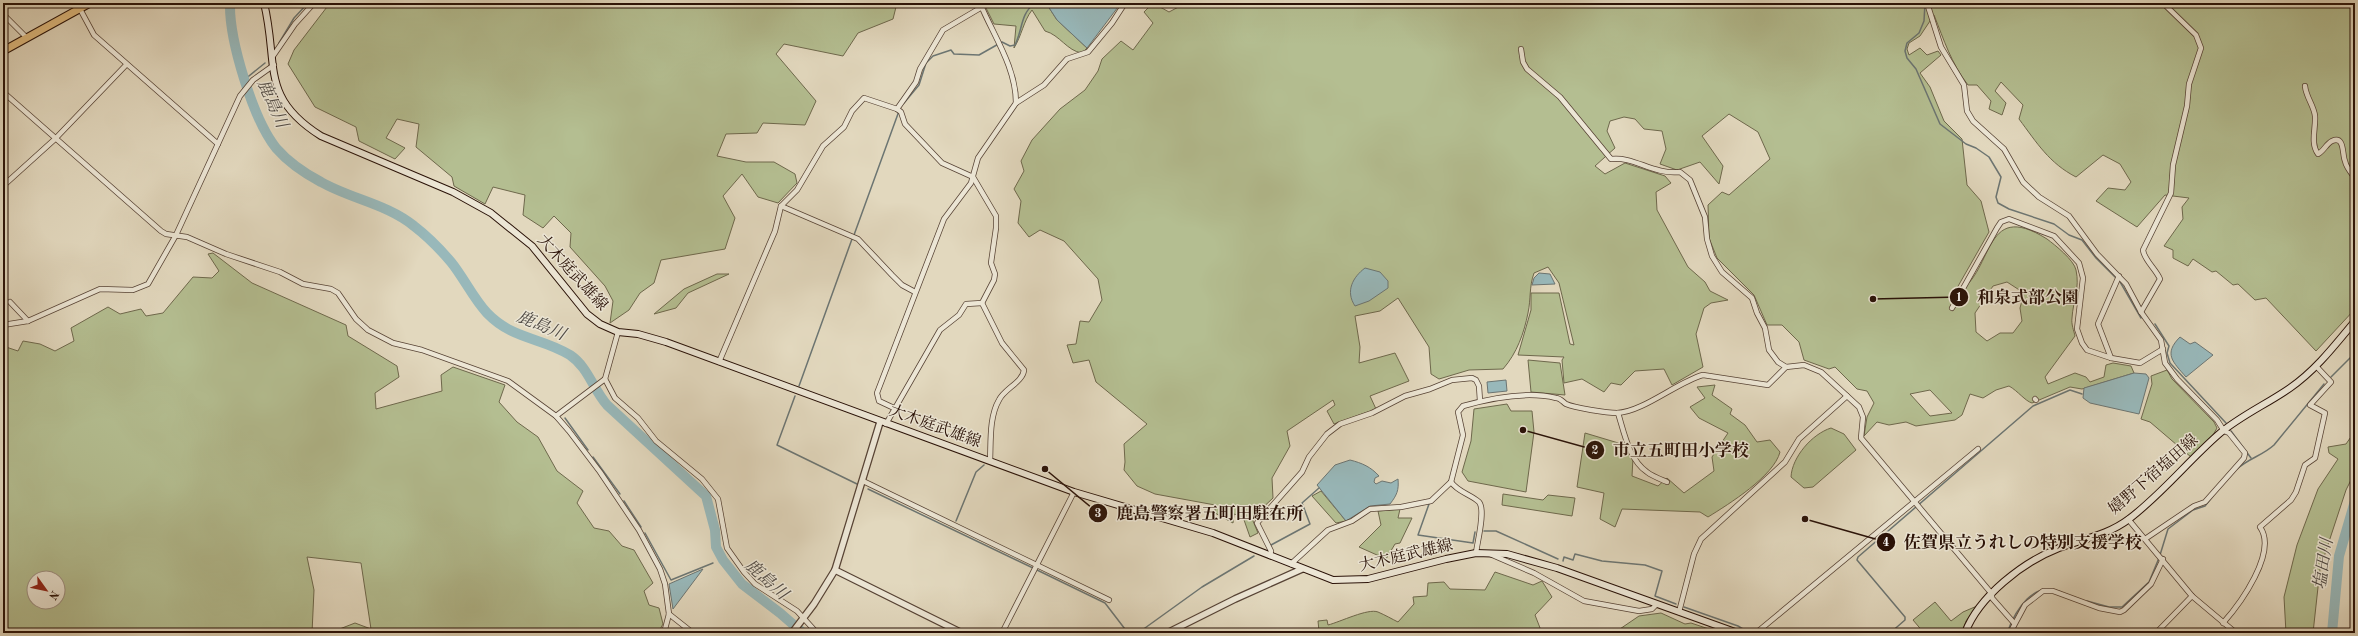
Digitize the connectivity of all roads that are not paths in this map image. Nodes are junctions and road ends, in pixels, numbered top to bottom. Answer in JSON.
{"nodes":[{"id":1,"x":90,"y":3,"type":"edge"},
{"id":2,"x":264,"y":3,"type":"edge"},
{"id":3,"x":314,"y":3,"type":"edge"},
{"id":4,"x":1125,"y":3,"type":"edge"},
{"id":5,"x":1927,"y":3,"type":"edge"},
{"id":6,"x":2163,"y":3,"type":"edge"},
{"id":7,"x":981,"y":5,"type":"edge"},
{"id":8,"x":80,"y":9,"type":"junction"},
{"id":9,"x":3,"y":14,"type":"edge"},
{"id":10,"x":27,"y":38,"type":"junction"},
{"id":11,"x":1521,"y":49,"type":"dead end"},
{"id":12,"x":3,"y":51,"type":"edge"},
{"id":13,"x":273,"y":56,"type":"junction"},
{"id":14,"x":126,"y":65,"type":"junction"},
{"id":15,"x":274,"y":65,"type":"junction"},
{"id":16,"x":2305,"y":86,"type":"dead end"},
{"id":17,"x":3,"y":92,"type":"edge"},
{"id":18,"x":1016,"y":103,"type":"junction"},
{"id":19,"x":897,"y":109,"type":"junction"},
{"id":20,"x":55,"y":139,"type":"junction"},
{"id":21,"x":218,"y":144,"type":"junction"},
{"id":22,"x":974,"y":177,"type":"junction"},
{"id":23,"x":2355,"y":178,"type":"edge"},
{"id":24,"x":3,"y":186,"type":"edge"},
{"id":25,"x":781,"y":206,"type":"junction"},
{"id":26,"x":176,"y":235,"type":"junction"},
{"id":27,"x":2119,"y":276,"type":"junction"},
{"id":28,"x":915,"y":292,"type":"junction"},
{"id":29,"x":10,"y":302,"type":"dead end"},
{"id":30,"x":982,"y":303,"type":"junction"},
{"id":31,"x":1952,"y":308,"type":"dead end"},
{"id":32,"x":2141,"y":312,"type":"junction"},
{"id":33,"x":28,"y":321,"type":"junction"},
{"id":34,"x":2355,"y":321,"type":"edge"},
{"id":35,"x":3,"y":325,"type":"edge"},
{"id":36,"x":618,"y":332,"type":"junction"},
{"id":37,"x":2163,"y":349,"type":"junction"},
{"id":38,"x":2111,"y":358,"type":"junction"},
{"id":39,"x":719,"y":362,"type":"junction"},
{"id":40,"x":2316,"y":366,"type":"junction"},
{"id":41,"x":1786,"y":367,"type":"junction"},
{"id":42,"x":604,"y":380,"type":"junction"},
{"id":43,"x":1847,"y":396,"type":"junction"},
{"id":44,"x":1480,"y":401,"type":"junction"},
{"id":45,"x":894,"y":408,"type":"junction"},
{"id":46,"x":1618,"y":413,"type":"junction"},
{"id":47,"x":556,"y":416,"type":"junction"},
{"id":48,"x":883,"y":423,"type":"junction"},
{"id":49,"x":2224,"y":431,"type":"junction"},
{"id":50,"x":1978,"y":448,"type":"dead end"},
{"id":51,"x":990,"y":461,"type":"junction"},
{"id":52,"x":863,"y":481,"type":"junction"},
{"id":53,"x":1452,"y":482,"type":"junction"},
{"id":54,"x":1667,"y":482,"type":"dead end"},
{"id":55,"x":1074,"y":492,"type":"junction"},
{"id":56,"x":1914,"y":502,"type":"junction"},
{"id":57,"x":2128,"y":519,"type":"junction"},
{"id":58,"x":2145,"y":539,"type":"junction"},
{"id":59,"x":1488,"y":553,"type":"junction"},
{"id":60,"x":1476,"y":554,"type":"junction"},
{"id":61,"x":1270,"y":556,"type":"junction"},
{"id":62,"x":2163,"y":559,"type":"junction"},
{"id":63,"x":1291,"y":564,"type":"junction"},
{"id":64,"x":1037,"y":565,"type":"junction"},
{"id":65,"x":1302,"y":569,"type":"junction"},
{"id":66,"x":835,"y":570,"type":"junction"},
{"id":67,"x":1992,"y":594,"type":"junction"},
{"id":68,"x":2192,"y":596,"type":"junction"},
{"id":69,"x":1110,"y":600,"type":"dead end"},
{"id":70,"x":1656,"y":605,"type":"junction"},
{"id":71,"x":1679,"y":612,"type":"junction"},
{"id":72,"x":669,"y":614,"type":"junction"},
{"id":73,"x":804,"y":618,"type":"junction"},
{"id":74,"x":2012,"y":622,"type":"junction"},
{"id":75,"x":2223,"y":623,"type":"junction"},
{"id":76,"x":664,"y":633,"type":"edge"},
{"id":77,"x":693,"y":633,"type":"edge"},
{"id":78,"x":792,"y":633,"type":"edge"},
{"id":79,"x":817,"y":633,"type":"edge"},
{"id":80,"x":962,"y":633,"type":"edge"},
{"id":81,"x":1002,"y":633,"type":"edge"},
{"id":82,"x":1167,"y":633,"type":"edge"},
{"id":83,"x":1738,"y":633,"type":"edge"},
{"id":84,"x":1756,"y":633,"type":"edge"},
{"id":85,"x":1965,"y":633,"type":"edge"},
{"id":86,"x":2010,"y":633,"type":"edge"},
{"id":87,"x":2156,"y":633,"type":"edge"},
{"id":88,"x":2236,"y":633,"type":"edge"}],
"edges":[{"from":1,"to":8,"type":"main road"},
{"from":2,"to":13,"type":"main road","name":"大木庭武雄線"},
{"from":3,"to":13,"type":"street"},
{"from":4,"to":18,"type":"street"},
{"from":5,"to":27,"type":"street"},
{"from":6,"to":32,"type":"street"},
{"from":7,"to":18,"type":"street"},
{"from":7,"to":19,"type":"street"},
{"from":8,"to":10,"type":"main road"},
{"from":8,"to":14,"type":"street"},
{"from":9,"to":10,"type":"street"},
{"from":10,"to":12,"type":"main road"},
{"from":11,"to":41,"type":"street"},
{"from":13,"to":15,"type":"main road","name":"大木庭武雄線"},
{"from":14,"to":20,"type":"street"},
{"from":14,"to":21,"type":"street"},
{"from":15,"to":21,"type":"street"},
{"from":15,"to":36,"type":"main road","name":"大木庭武雄線"},
{"from":16,"to":23,"type":"street"},
{"from":17,"to":20,"type":"street"},
{"from":18,"to":22,"type":"street"},
{"from":19,"to":22,"type":"street"},
{"from":19,"to":25,"type":"street"},
{"from":20,"to":24,"type":"street"},
{"from":20,"to":26,"type":"street"},
{"from":21,"to":26,"type":"street"},
{"from":22,"to":28,"type":"street"},
{"from":22,"to":30,"type":"street"},
{"from":25,"to":28,"type":"street"},
{"from":25,"to":39,"type":"street"},
{"from":26,"to":33,"type":"street"},
{"from":26,"to":47,"type":"street"},
{"from":27,"to":32,"type":"street"},
{"from":27,"to":38,"type":"street"},
{"from":28,"to":45,"type":"street"},
{"from":29,"to":33,"type":"street"},
{"from":30,"to":45,"type":"street"},
{"from":30,"to":51,"type":"street"},
{"from":31,"to":38,"type":"street"},
{"from":32,"to":37,"type":"street"},
{"from":33,"to":35,"type":"street"},
{"from":34,"to":40,"type":"main road","name":"嬉野下宿塩田線"},
{"from":36,"to":39,"type":"main road","name":"大木庭武雄線"},
{"from":36,"to":42,"type":"street"},
{"from":37,"to":38,"type":"street"},
{"from":37,"to":49,"type":"street"},
{"from":39,"to":48,"type":"main road","name":"大木庭武雄線"},
{"from":40,"to":49,"type":"main road","name":"嬉野下宿塩田線"},
{"from":40,"to":75,"type":"street"},
{"from":41,"to":43,"type":"street"},
{"from":41,"to":46,"type":"street"},
{"from":42,"to":47,"type":"street"},
{"from":42,"to":73,"type":"street"},
{"from":43,"to":56,"type":"street"},
{"from":43,"to":71,"type":"street"},
{"from":44,"to":46,"type":"street"},
{"from":44,"to":53,"type":"street"},
{"from":44,"to":61,"type":"street"},
{"from":45,"to":48,"type":"street"},
{"from":46,"to":54,"type":"street"},
{"from":47,"to":72,"type":"street"},
{"from":48,"to":51,"type":"main road","name":"大木庭武雄線"},
{"from":48,"to":52,"type":"street"},
{"from":49,"to":57,"type":"main road","name":"嬉野下宿塩田線"},
{"from":49,"to":58,"type":"street"},
{"from":50,"to":56,"type":"street"},
{"from":51,"to":55,"type":"main road","name":"大木庭武雄線"},
{"from":52,"to":64,"type":"street"},
{"from":52,"to":66,"type":"street"},
{"from":53,"to":60,"type":"street"},
{"from":53,"to":63,"type":"street"},
{"from":55,"to":61,"type":"main road","name":"大木庭武雄線"},
{"from":55,"to":64,"type":"street"},
{"from":56,"to":67,"type":"street"},
{"from":56,"to":84,"type":"street"},
{"from":57,"to":58,"type":"street"},
{"from":57,"to":67,"type":"main road","name":"嬉野下宿塩田線"},
{"from":58,"to":62,"type":"street"},
{"from":59,"to":60,"type":"main road","name":"大木庭武雄線"},
{"from":59,"to":70,"type":"main road","name":"大木庭武雄線"},
{"from":59,"to":70,"type":"street"},
{"from":60,"to":65,"type":"main road","name":"大木庭武雄線"},
{"from":61,"to":63,"type":"main road","name":"大木庭武雄線"},
{"from":62,"to":68,"type":"street"},
{"from":62,"to":74,"type":"street"},
{"from":63,"to":65,"type":"main road","name":"大木庭武雄線"},
{"from":64,"to":69,"type":"street"},
{"from":64,"to":81,"type":"street"},
{"from":65,"to":82,"type":"street"},
{"from":66,"to":73,"type":"street"},
{"from":66,"to":80,"type":"street"},
{"from":67,"to":74,"type":"street"},
{"from":67,"to":85,"type":"main road","name":"嬉野下宿塩田線"},
{"from":68,"to":75,"type":"street"},
{"from":68,"to":87,"type":"street"},
{"from":70,"to":71,"type":"main road","name":"大木庭武雄線"},
{"from":71,"to":83,"type":"main road","name":"大木庭武雄線"},
{"from":72,"to":76,"type":"street"},
{"from":72,"to":77,"type":"street"},
{"from":73,"to":78,"type":"street"},
{"from":73,"to":79,"type":"street"},
{"from":74,"to":86,"type":"street"},
{"from":75,"to":88,"type":"street"}]}
